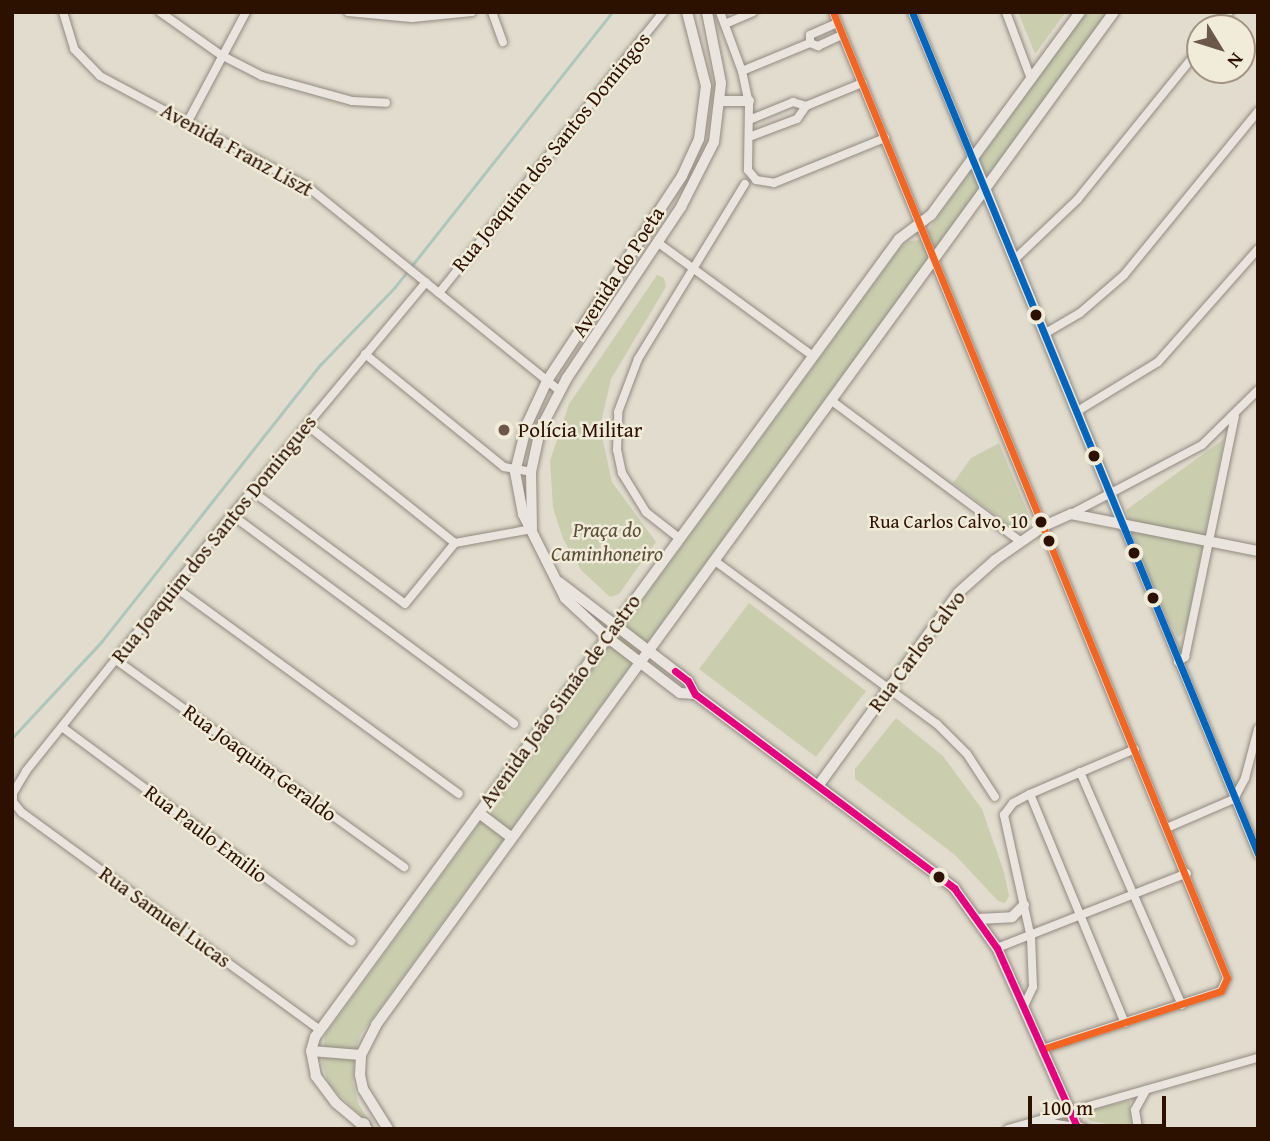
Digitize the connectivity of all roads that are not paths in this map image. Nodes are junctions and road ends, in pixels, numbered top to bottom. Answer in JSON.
{"nodes":[{"id":1,"x":63,"y":12,"type":"edge"},
{"id":2,"x":160,"y":12,"type":"edge"},
{"id":3,"x":246,"y":12,"type":"edge"},
{"id":4,"x":348,"y":12,"type":"edge"},
{"id":5,"x":472,"y":12,"type":"edge"},
{"id":6,"x":492,"y":12,"type":"edge"},
{"id":7,"x":663,"y":12,"type":"edge"},
{"id":8,"x":687,"y":12,"type":"edge"},
{"id":9,"x":707,"y":12,"type":"edge"},
{"id":10,"x":720,"y":12,"type":"edge"},
{"id":11,"x":752,"y":12,"type":"edge"},
{"id":12,"x":833,"y":12,"type":"edge"},
{"id":13,"x":912,"y":12,"type":"edge"},
{"id":14,"x":1006,"y":12,"type":"edge"},
{"id":15,"x":1080,"y":12,"type":"edge"},
{"id":16,"x":1114,"y":12,"type":"edge"},
{"id":17,"x":726,"y":23,"type":"junction"},
{"id":18,"x":837,"y":23,"type":"junction"},
{"id":19,"x":842,"y":35,"type":"junction"},
{"id":20,"x":503,"y":42,"type":"dead end"},
{"id":21,"x":810,"y":43,"type":"junction"},
{"id":22,"x":221,"y":55,"type":"junction"},
{"id":23,"x":1186,"y":65,"type":"edge"},
{"id":24,"x":742,"y":71,"type":"junction"},
{"id":25,"x":1031,"y":79,"type":"junction"},
{"id":26,"x":862,"y":83,"type":"junction"},
{"id":27,"x":722,"y":101,"type":"junction"},
{"id":28,"x":749,"y":101,"type":"junction"},
{"id":29,"x":386,"y":103,"type":"dead end"},
{"id":30,"x":806,"y":106,"type":"junction"},
{"id":31,"x":1258,"y":111,"type":"edge"},
{"id":32,"x":749,"y":120,"type":"junction"},
{"id":33,"x":187,"y":123,"type":"junction"},
{"id":34,"x":749,"y":137,"type":"junction"},
{"id":35,"x":885,"y":138,"type":"junction"},
{"id":36,"x":973,"y":159,"type":"junction"},
{"id":37,"x":745,"y":184,"type":"dead end"},
{"id":38,"x":985,"y":190,"type":"junction"},
{"id":39,"x":920,"y":223,"type":"junction"},
{"id":40,"x":657,"y":242,"type":"junction"},
{"id":41,"x":1258,"y":249,"type":"edge"},
{"id":42,"x":1015,"y":259,"type":"junction"},
{"id":43,"x":936,"y":261,"type":"junction"},
{"id":44,"x":696,"y":269,"type":"junction"},
{"id":45,"x":423,"y":280,"type":"junction"},
{"id":46,"x":439,"y":293,"type":"junction"},
{"id":47,"x":1044,"y":334,"type":"junction"},
{"id":48,"x":365,"y":354,"type":"junction"},
{"id":49,"x":813,"y":356,"type":"junction"},
{"id":50,"x":547,"y":381,"type":"junction"},
{"id":51,"x":1258,"y":390,"type":"edge"},
{"id":52,"x":560,"y":391,"type":"junction"},
{"id":53,"x":832,"y":401,"type":"junction"},
{"id":54,"x":1076,"y":412,"type":"junction"},
{"id":55,"x":1235,"y":416,"type":"junction"},
{"id":56,"x":307,"y":425,"type":"junction"},
{"id":57,"x":515,"y":472,"type":"junction"},
{"id":58,"x":531,"y":472,"type":"junction"},
{"id":59,"x":252,"y":491,"type":"junction"},
{"id":60,"x":1112,"y":496,"type":"junction"},
{"id":61,"x":1071,"y":514,"type":"junction"},
{"id":62,"x":232,"y":515,"type":"junction"},
{"id":63,"x":1123,"y":525,"type":"junction"},
{"id":64,"x":1045,"y":526,"type":"junction"},
{"id":65,"x":532,"y":529,"type":"junction"},
{"id":66,"x":679,"y":538,"type":"junction"},
{"id":67,"x":1021,"y":542,"type":"junction"},
{"id":68,"x":1210,"y":542,"type":"junction"},
{"id":69,"x":454,"y":543,"type":"junction"},
{"id":70,"x":1258,"y":551,"type":"edge"},
{"id":71,"x":715,"y":561,"type":"junction"},
{"id":72,"x":559,"y":582,"type":"junction"},
{"id":73,"x":174,"y":587,"type":"junction"},
{"id":74,"x":615,"y":626,"type":"junction"},
{"id":75,"x":607,"y":637,"type":"junction"},
{"id":76,"x":648,"y":652,"type":"junction"},
{"id":77,"x":117,"y":660,"type":"junction"},
{"id":78,"x":1178,"y":662,"type":"junction"},
{"id":79,"x":640,"y":663,"type":"junction"},
{"id":80,"x":887,"y":690,"type":"junction"},
{"id":81,"x":695,"y":694,"type":"junction"},
{"id":82,"x":514,"y":724,"type":"dead end"},
{"id":83,"x":62,"y":727,"type":"junction"},
{"id":84,"x":1258,"y":729,"type":"edge"},
{"id":85,"x":1135,"y":749,"type":"junction"},
{"id":86,"x":1080,"y":772,"type":"junction"},
{"id":87,"x":818,"y":786,"type":"junction"},
{"id":88,"x":459,"y":794,"type":"dead end"},
{"id":89,"x":1030,"y":794,"type":"junction"},
{"id":90,"x":995,"y":797,"type":"dead end"},
{"id":91,"x":1234,"y":799,"type":"junction"},
{"id":92,"x":13,"y":802,"type":"edge"},
{"id":93,"x":478,"y":813,"type":"junction"},
{"id":94,"x":1169,"y":828,"type":"junction"},
{"id":95,"x":512,"y":838,"type":"junction"},
{"id":96,"x":1258,"y":854,"type":"edge"},
{"id":97,"x":404,"y":867,"type":"dead end"},
{"id":98,"x":1187,"y":873,"type":"junction"},
{"id":99,"x":1134,"y":895,"type":"junction"},
{"id":100,"x":1024,"y":905,"type":"junction"},
{"id":101,"x":1081,"y":918,"type":"junction"},
{"id":102,"x":978,"y":919,"type":"junction"},
{"id":103,"x":1031,"y":938,"type":"junction"},
{"id":104,"x":351,"y":941,"type":"dead end"},
{"id":105,"x":997,"y":948,"type":"junction"},
{"id":106,"x":1024,"y":1006,"type":"junction"},
{"id":107,"x":1182,"y":1006,"type":"junction"},
{"id":108,"x":1125,"y":1023,"type":"junction"},
{"id":109,"x":320,"y":1030,"type":"junction"},
{"id":110,"x":1043,"y":1049,"type":"junction"},
{"id":111,"x":311,"y":1051,"type":"junction"},
{"id":112,"x":361,"y":1055,"type":"junction"},
{"id":113,"x":1258,"y":1058,"type":"edge"},
{"id":114,"x":1146,"y":1090,"type":"junction"},
{"id":115,"x":1070,"y":1111,"type":"junction"},
{"id":116,"x":1035,"y":1121,"type":"junction"},
{"id":117,"x":1025,"y":1126,"type":"edge"},
{"id":118,"x":364,"y":1128,"type":"edge"},
{"id":119,"x":1081,"y":1128,"type":"edge"},
{"id":120,"x":388,"y":1129,"type":"edge"},
{"id":121,"x":1008,"y":1129,"type":"edge"},
{"id":122,"x":1138,"y":1129,"type":"edge"}],
"edges":[{"from":1,"to":33,"type":"street","name":"Avenida Franz Liszt"},
{"from":2,"to":22,"type":"street"},
{"from":3,"to":22,"type":"street"},
{"from":4,"to":5,"type":"street"},
{"from":6,"to":20,"type":"street"},
{"from":7,"to":46,"type":"street","name":"Rua Joaquim dos Santos Domingos"},
{"from":8,"to":50,"type":"main road","name":"Avenida do Poeta"},
{"from":9,"to":27,"type":"main road","name":"Avenida do Poeta"},
{"from":10,"to":17,"type":"street"},
{"from":11,"to":17,"type":"street"},
{"from":12,"to":18,"type":"street"},
{"from":13,"to":36,"type":"street"},
{"from":14,"to":25,"type":"street"},
{"from":15,"to":25,"type":"main road","name":"Avenida João Simão de Castro"},
{"from":16,"to":38,"type":"main road","name":"Avenida João Simão de Castro"},
{"from":17,"to":24,"type":"street"},
{"from":18,"to":19,"type":"street"},
{"from":18,"to":21,"type":"street"},
{"from":19,"to":21,"type":"street"},
{"from":19,"to":26,"type":"street"},
{"from":21,"to":24,"type":"street"},
{"from":22,"to":29,"type":"street"},
{"from":22,"to":33,"type":"street"},
{"from":23,"to":42,"type":"street"},
{"from":24,"to":28,"type":"street"},
{"from":25,"to":36,"type":"main road","name":"Avenida João Simão de Castro"},
{"from":26,"to":30,"type":"street"},
{"from":26,"to":35,"type":"street"},
{"from":27,"to":28,"type":"main road"},
{"from":27,"to":40,"type":"main road","name":"Avenida do Poeta"},
{"from":28,"to":32,"type":"street"},
{"from":30,"to":32,"type":"street"},
{"from":30,"to":34,"type":"street"},
{"from":31,"to":47,"type":"street"},
{"from":32,"to":34,"type":"street"},
{"from":33,"to":45,"type":"street","name":"Avenida Franz Liszt"},
{"from":34,"to":35,"type":"street"},
{"from":35,"to":39,"type":"street"},
{"from":36,"to":38,"type":"street"},
{"from":36,"to":39,"type":"main road","name":"Avenida João Simão de Castro"},
{"from":37,"to":44,"type":"street"},
{"from":38,"to":42,"type":"street"},
{"from":38,"to":43,"type":"main road","name":"Avenida João Simão de Castro"},
{"from":39,"to":43,"type":"street"},
{"from":39,"to":49,"type":"main road","name":"Avenida João Simão de Castro"},
{"from":40,"to":44,"type":"street"},
{"from":40,"to":52,"type":"main road","name":"Avenida do Poeta"},
{"from":41,"to":54,"type":"street"},
{"from":42,"to":47,"type":"street"},
{"from":43,"to":53,"type":"main road","name":"Avenida João Simão de Castro"},
{"from":43,"to":64,"type":"street"},
{"from":44,"to":49,"type":"street"},
{"from":44,"to":66,"type":"street"},
{"from":45,"to":46,"type":"street","name":"Avenida Franz Liszt"},
{"from":45,"to":48,"type":"street","name":"Rua Joaquim dos Santos Domingues"},
{"from":46,"to":50,"type":"street","name":"Avenida Franz Liszt"},
{"from":47,"to":54,"type":"street"},
{"from":48,"to":56,"type":"street","name":"Rua Joaquim dos Santos Domingues"},
{"from":48,"to":57,"type":"street"},
{"from":49,"to":66,"type":"main road","name":"Avenida João Simão de Castro"},
{"from":50,"to":52,"type":"street","name":"Avenida Franz Liszt"},
{"from":50,"to":57,"type":"main road","name":"Avenida do Poeta"},
{"from":51,"to":55,"type":"street","name":"Rua Carlos Calvo"},
{"from":52,"to":58,"type":"main road","name":"Avenida do Poeta"},
{"from":53,"to":67,"type":"street"},
{"from":53,"to":71,"type":"main road","name":"Avenida João Simão de Castro"},
{"from":54,"to":60,"type":"street"},
{"from":55,"to":60,"type":"street","name":"Rua Carlos Calvo"},
{"from":55,"to":68,"type":"street"},
{"from":56,"to":59,"type":"street","name":"Rua Joaquim dos Santos Domingues"},
{"from":56,"to":69,"type":"street"},
{"from":57,"to":58,"type":"street"},
{"from":57,"to":65,"type":"main road","name":"Avenida do Poeta"},
{"from":58,"to":65,"type":"main road","name":"Avenida do Poeta"},
{"from":59,"to":62,"type":"street","name":"Rua Joaquim dos Santos Domingues"},
{"from":59,"to":69,"type":"street"},
{"from":60,"to":61,"type":"street","name":"Rua Carlos Calvo"},
{"from":60,"to":63,"type":"street"},
{"from":61,"to":63,"type":"street"},
{"from":61,"to":64,"type":"street","name":"Rua Carlos Calvo"},
{"from":62,"to":73,"type":"street","name":"Rua Joaquim dos Santos Domingues"},
{"from":62,"to":82,"type":"street"},
{"from":63,"to":68,"type":"street"},
{"from":63,"to":78,"type":"street"},
{"from":64,"to":67,"type":"street","name":"Rua Carlos Calvo"},
{"from":64,"to":85,"type":"street"},
{"from":65,"to":69,"type":"street"},
{"from":65,"to":72,"type":"main road","name":"Avenida do Poeta"},
{"from":66,"to":74,"type":"main road","name":"Avenida João Simão de Castro"},
{"from":67,"to":80,"type":"street","name":"Rua Carlos Calvo"},
{"from":68,"to":70,"type":"street"},
{"from":68,"to":78,"type":"street"},
{"from":71,"to":76,"type":"main road","name":"Avenida João Simão de Castro"},
{"from":71,"to":80,"type":"street"},
{"from":72,"to":74,"type":"main road","name":"Avenida do Poeta"},
{"from":72,"to":75,"type":"main road","name":"Avenida do Poeta"},
{"from":73,"to":77,"type":"street","name":"Rua Joaquim dos Santos Domingues"},
{"from":73,"to":88,"type":"street"},
{"from":74,"to":75,"type":"main road","name":"Avenida João Simão de Castro"},
{"from":74,"to":76,"type":"main road","name":"Avenida do Poeta"},
{"from":75,"to":79,"type":"main road","name":"Avenida do Poeta"},
{"from":75,"to":93,"type":"main road","name":"Avenida João Simão de Castro"},
{"from":76,"to":79,"type":"main road","name":"Avenida João Simão de Castro"},
{"from":76,"to":81,"type":"main road","name":"Avenida do Poeta"},
{"from":77,"to":83,"type":"street","name":"Rua Joaquim dos Santos Domingues"},
{"from":77,"to":97,"type":"street","name":"Rua Joaquim Geraldo"},
{"from":78,"to":91,"type":"street"},
{"from":79,"to":81,"type":"main road","name":"Avenida do Poeta"},
{"from":79,"to":95,"type":"main road","name":"Avenida João Simão de Castro"},
{"from":80,"to":87,"type":"street","name":"Rua Carlos Calvo"},
{"from":80,"to":90,"type":"street"},
{"from":81,"to":87,"type":"main road","name":"Avenida do Poeta"},
{"from":83,"to":92,"type":"street","name":"Rua Joaquim dos Santos Domingues"},
{"from":83,"to":104,"type":"street","name":"Rua Paulo Emilio"},
{"from":84,"to":91,"type":"street"},
{"from":85,"to":86,"type":"street"},
{"from":85,"to":94,"type":"street"},
{"from":86,"to":89,"type":"street"},
{"from":86,"to":99,"type":"street"},
{"from":87,"to":102,"type":"main road","name":"Avenida do Poeta"},
{"from":89,"to":100,"type":"street"},
{"from":89,"to":101,"type":"street"},
{"from":91,"to":94,"type":"street"},
{"from":91,"to":96,"type":"street"},
{"from":92,"to":109,"type":"street","name":"Rua Samuel Lucas"},
{"from":93,"to":95,"type":"main road"},
{"from":93,"to":109,"type":"main road","name":"Avenida João Simão de Castro"},
{"from":94,"to":98,"type":"street"},
{"from":95,"to":112,"type":"main road","name":"Avenida João Simão de Castro"},
{"from":98,"to":99,"type":"street"},
{"from":98,"to":107,"type":"street"},
{"from":99,"to":101,"type":"street"},
{"from":99,"to":107,"type":"street"},
{"from":100,"to":102,"type":"main road"},
{"from":100,"to":103,"type":"street"},
{"from":101,"to":103,"type":"street"},
{"from":101,"to":108,"type":"street"},
{"from":102,"to":105,"type":"main road","name":"Avenida do Poeta"},
{"from":103,"to":105,"type":"street"},
{"from":103,"to":106,"type":"street"},
{"from":105,"to":106,"type":"main road","name":"Avenida do Poeta"},
{"from":106,"to":110,"type":"main road","name":"Avenida do Poeta"},
{"from":107,"to":108,"type":"street"},
{"from":108,"to":110,"type":"street"},
{"from":109,"to":111,"type":"main road","name":"Avenida João Simão de Castro"},
{"from":110,"to":115,"type":"main road","name":"Avenida do Poeta"},
{"from":111,"to":112,"type":"main road"},
{"from":111,"to":118,"type":"main road"},
{"from":112,"to":120,"type":"main road"},
{"from":113,"to":114,"type":"street"},
{"from":114,"to":115,"type":"street"},
{"from":114,"to":122,"type":"street"},
{"from":115,"to":116,"type":"street"},
{"from":115,"to":119,"type":"main road","name":"Avenida do Poeta"},
{"from":116,"to":117,"type":"street"},
{"from":116,"to":119,"type":"street"},
{"from":117,"to":121,"type":"street"}]}
